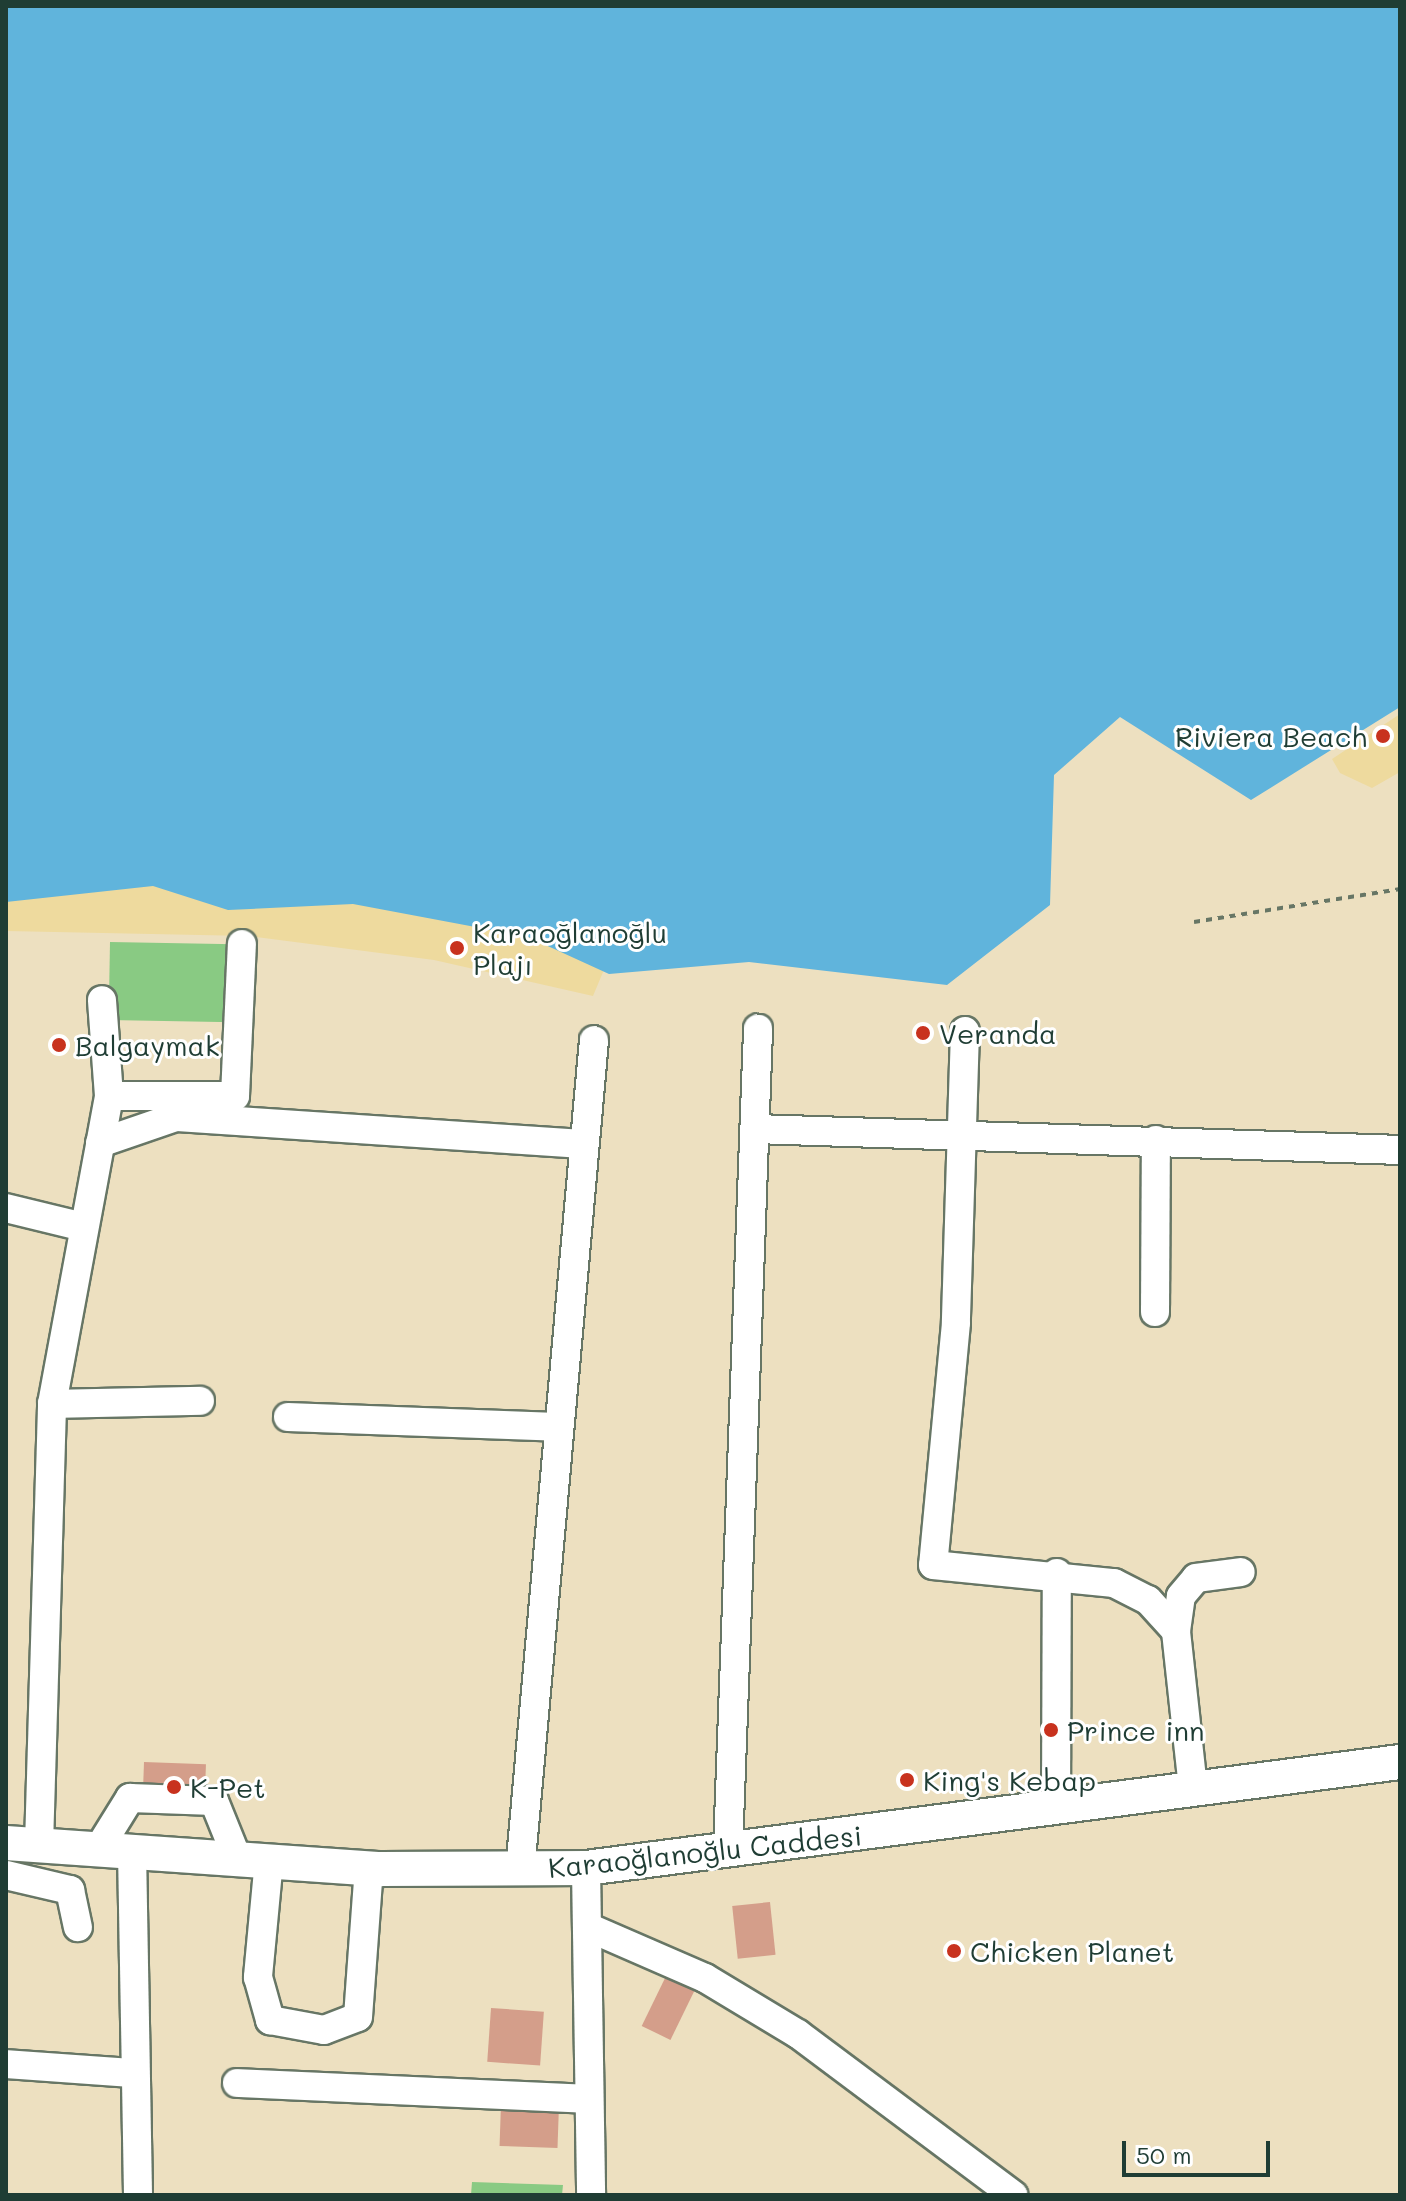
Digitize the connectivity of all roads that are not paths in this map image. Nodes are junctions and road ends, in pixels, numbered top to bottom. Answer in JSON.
{"nodes":[{"id":1,"x":242,"y":944,"type":"dead end"},
{"id":2,"x":102,"y":1000,"type":"dead end"},
{"id":3,"x":758,"y":1029,"type":"dead end"},
{"id":4,"x":965,"y":1031,"type":"dead end"},
{"id":5,"x":594,"y":1040,"type":"dead end"},
{"id":6,"x":109,"y":1096,"type":"junction"},
{"id":7,"x":755,"y":1129,"type":"junction"},
{"id":8,"x":965,"y":1134,"type":"junction"},
{"id":9,"x":1156,"y":1140,"type":"junction"},
{"id":10,"x":100,"y":1143,"type":"junction"},
{"id":11,"x":580,"y":1144,"type":"junction"},
{"id":12,"x":1400,"y":1150,"type":"edge"},
{"id":13,"x":6,"y":1208,"type":"edge"},
{"id":14,"x":80,"y":1226,"type":"junction"},
{"id":15,"x":1155,"y":1312,"type":"dead end"},
{"id":16,"x":200,"y":1401,"type":"dead end"},
{"id":17,"x":52,"y":1404,"type":"junction"},
{"id":18,"x":288,"y":1417,"type":"dead end"},
{"id":19,"x":557,"y":1427,"type":"junction"},
{"id":20,"x":1241,"y":1572,"type":"dead end"},
{"id":21,"x":1057,"y":1573,"type":"junction"},
{"id":22,"x":1176,"y":1631,"type":"junction"},
{"id":23,"x":1400,"y":1762,"type":"edge"},
{"id":24,"x":1193,"y":1788,"type":"junction"},
{"id":25,"x":1056,"y":1807,"type":"junction"},
{"id":26,"x":23,"y":1844,"type":"edge"},
{"id":27,"x":116,"y":1849,"type":"junction"},
{"id":28,"x":728,"y":1849,"type":"junction"},
{"id":29,"x":253,"y":1859,"type":"junction"},
{"id":30,"x":369,"y":1868,"type":"junction"},
{"id":31,"x":586,"y":1868,"type":"junction"},
{"id":32,"x":520,"y":1871,"type":"junction"},
{"id":33,"x":6,"y":1875,"type":"edge"},
{"id":34,"x":78,"y":1927,"type":"dead end"},
{"id":35,"x":590,"y":1928,"type":"junction"},
{"id":36,"x":6,"y":2064,"type":"edge"},
{"id":37,"x":132,"y":2073,"type":"junction"},
{"id":38,"x":237,"y":2083,"type":"dead end"},
{"id":39,"x":588,"y":2099,"type":"junction"},
{"id":40,"x":138,"y":2195,"type":"edge"},
{"id":41,"x":591,"y":2195,"type":"edge"},
{"id":42,"x":1013,"y":2195,"type":"edge"}],
"edges":[{"from":1,"to":6,"type":"street"},
{"from":2,"to":6,"type":"street"},
{"from":3,"to":7,"type":"street"},
{"from":4,"to":8,"type":"street"},
{"from":5,"to":11,"type":"street"},
{"from":6,"to":10,"type":"street"},
{"from":7,"to":8,"type":"street"},
{"from":7,"to":28,"type":"street"},
{"from":8,"to":9,"type":"street"},
{"from":8,"to":21,"type":"street"},
{"from":9,"to":12,"type":"street"},
{"from":9,"to":15,"type":"street"},
{"from":10,"to":11,"type":"street"},
{"from":10,"to":14,"type":"street"},
{"from":11,"to":19,"type":"street"},
{"from":13,"to":14,"type":"street"},
{"from":14,"to":17,"type":"street"},
{"from":16,"to":17,"type":"street"},
{"from":17,"to":26,"type":"street"},
{"from":18,"to":19,"type":"street"},
{"from":19,"to":32,"type":"street"},
{"from":20,"to":22,"type":"street"},
{"from":21,"to":22,"type":"street"},
{"from":21,"to":25,"type":"street"},
{"from":22,"to":24,"type":"street"},
{"from":23,"to":24,"type":"main road","name":"Karaoğlanoğlu Caddesi"},
{"from":24,"to":25,"type":"main road","name":"Karaoğlanoğlu Caddesi"},
{"from":25,"to":28,"type":"main road","name":"Karaoğlanoğlu Caddesi"},
{"from":26,"to":27,"type":"main road","name":"Karaoğlanoğlu Caddesi"},
{"from":27,"to":29,"type":"main road","name":"Karaoğlanoğlu Caddesi"},
{"from":27,"to":29,"type":"street"},
{"from":27,"to":37,"type":"street"},
{"from":28,"to":31,"type":"main road","name":"Karaoğlanoğlu Caddesi"},
{"from":29,"to":30,"type":"main road","name":"Karaoğlanoğlu Caddesi"},
{"from":29,"to":30,"type":"street"},
{"from":30,"to":32,"type":"main road","name":"Karaoğlanoğlu Caddesi"},
{"from":31,"to":32,"type":"main road","name":"Karaoğlanoğlu Caddesi"},
{"from":31,"to":35,"type":"street"},
{"from":33,"to":34,"type":"street"},
{"from":35,"to":39,"type":"street"},
{"from":35,"to":42,"type":"street"},
{"from":36,"to":37,"type":"street"},
{"from":37,"to":40,"type":"street"},
{"from":38,"to":39,"type":"street"},
{"from":39,"to":41,"type":"street"}]}
